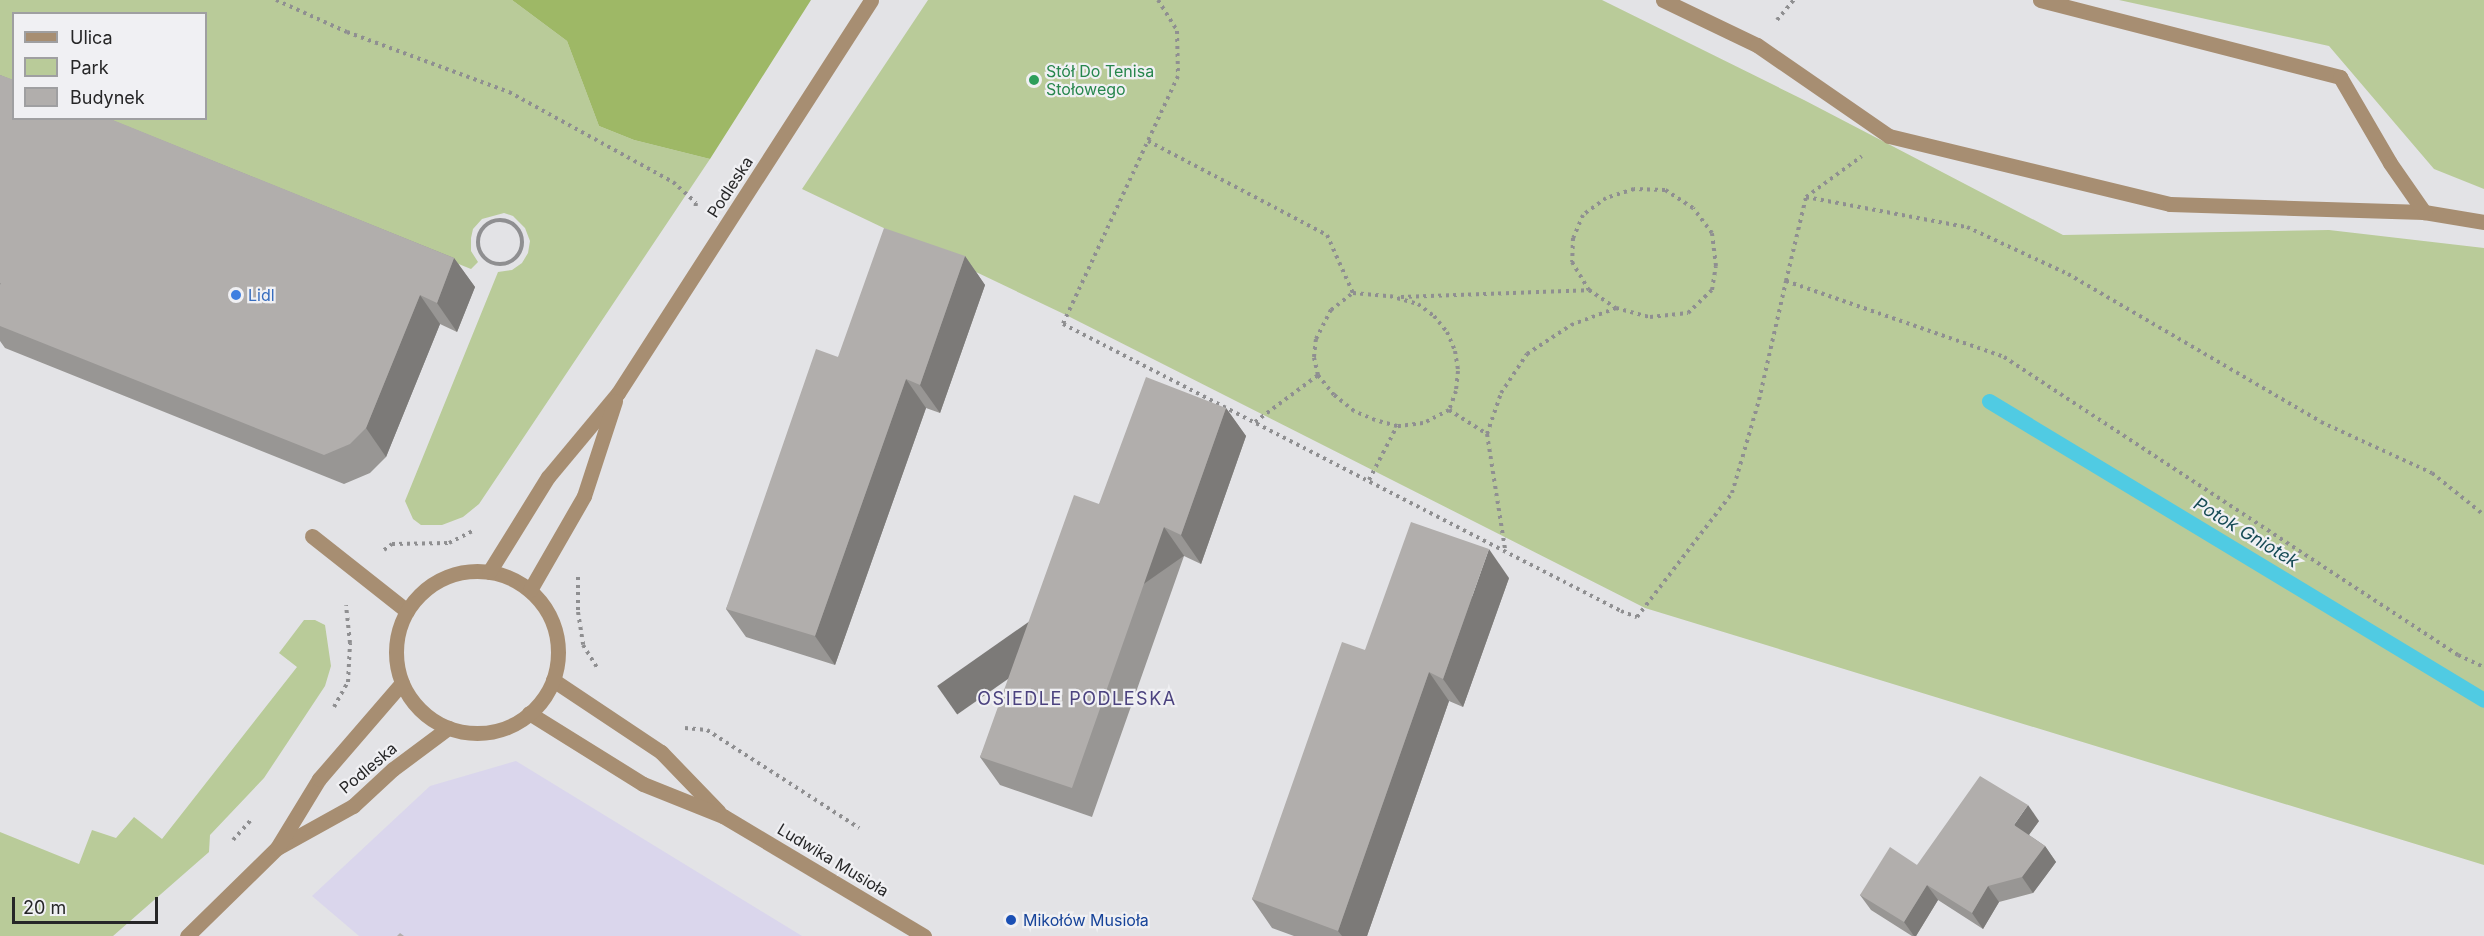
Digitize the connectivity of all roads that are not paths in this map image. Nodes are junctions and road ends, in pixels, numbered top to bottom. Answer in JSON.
{"nodes":[{"id":1,"x":872,"y":0,"type":"edge"},
{"id":2,"x":1663,"y":0,"type":"edge"},
{"id":3,"x":2040,"y":0,"type":"edge"},
{"id":4,"x":2424,"y":212,"type":"junction"},
{"id":5,"x":2484,"y":222,"type":"edge"},
{"id":6,"x":618,"y":393,"type":"junction"},
{"id":7,"x":312,"y":536,"type":"dead end"},
{"id":8,"x":489,"y":572,"type":"junction"},
{"id":9,"x":530,"y":590,"type":"junction"},
{"id":10,"x":407,"y":612,"type":"junction"},
{"id":11,"x":553,"y":680,"type":"junction"},
{"id":12,"x":402,"y":683,"type":"junction"},
{"id":13,"x":529,"y":713,"type":"junction"},
{"id":14,"x":448,"y":728,"type":"junction"},
{"id":15,"x":723,"y":816,"type":"junction"},
{"id":16,"x":277,"y":848,"type":"junction"},
{"id":17,"x":915,"y":934,"type":"edge"},
{"id":18,"x":187,"y":936,"type":"edge"}],
"edges":[{"from":1,"to":6,"type":"street","name":"Podleska"},
{"from":2,"to":4,"type":"street"},
{"from":3,"to":4,"type":"street"},
{"from":4,"to":5,"type":"street"},
{"from":6,"to":8,"type":"street","name":"Podleska"},
{"from":6,"to":9,"type":"street","name":"Podleska"},
{"from":7,"to":10,"type":"street"},
{"from":8,"to":9,"type":"street"},
{"from":8,"to":10,"type":"street"},
{"from":9,"to":11,"type":"street"},
{"from":10,"to":12,"type":"street"},
{"from":11,"to":13,"type":"street"},
{"from":11,"to":15,"type":"street","name":"Ludwika Musioła"},
{"from":12,"to":14,"type":"street"},
{"from":12,"to":16,"type":"street","name":"Podleska"},
{"from":13,"to":14,"type":"street"},
{"from":13,"to":15,"type":"street","name":"Ludwika Musioła"},
{"from":14,"to":16,"type":"street","name":"Podleska"},
{"from":15,"to":17,"type":"street","name":"Ludwika Musioła"},
{"from":16,"to":18,"type":"street","name":"Podleska"}]}
